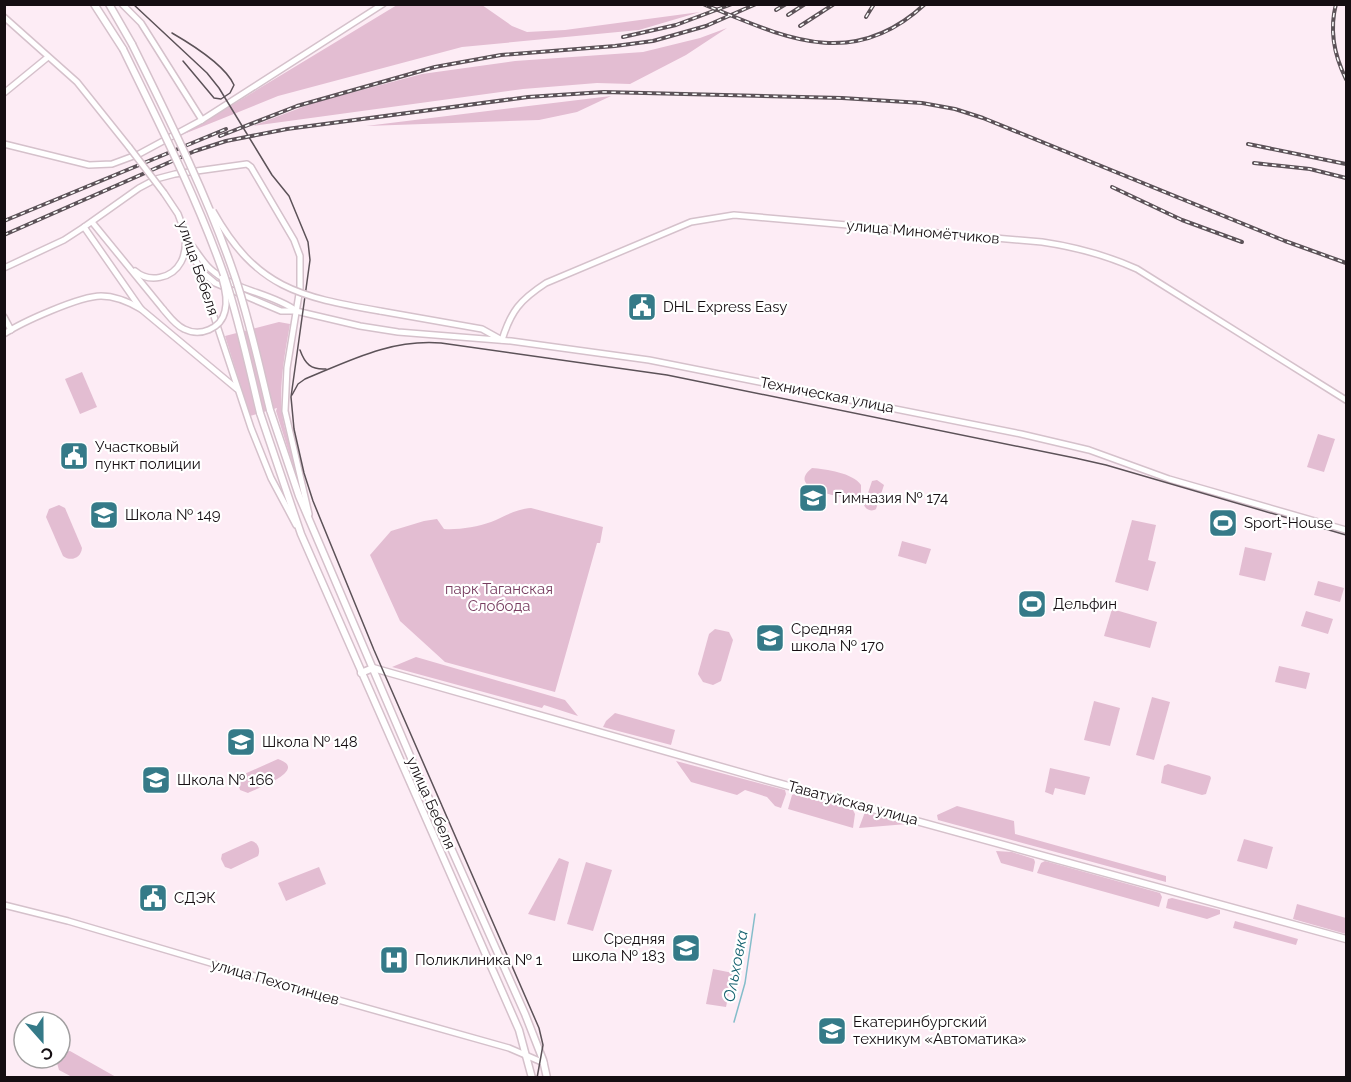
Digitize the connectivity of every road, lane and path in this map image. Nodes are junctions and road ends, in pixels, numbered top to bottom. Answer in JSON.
{"nodes":[{"id":1,"x":94,"y":4,"type":"edge"},
{"id":2,"x":109,"y":4,"type":"edge"},
{"id":3,"x":122,"y":4,"type":"edge"},
{"id":4,"x":383,"y":4,"type":"edge"},
{"id":5,"x":4,"y":17,"type":"edge"},
{"id":6,"x":48,"y":57,"type":"junction"},
{"id":7,"x":4,"y":93,"type":"edge"},
{"id":8,"x":202,"y":120,"type":"junction"},
{"id":9,"x":4,"y":144,"type":"edge"},
{"id":10,"x":202,"y":192,"type":"junction"},
{"id":11,"x":92,"y":222,"type":"junction"},
{"id":12,"x":183,"y":223,"type":"junction"},
{"id":13,"x":84,"y":227,"type":"junction"},
{"id":14,"x":189,"y":238,"type":"junction"},
{"id":15,"x":195,"y":261,"type":"junction"},
{"id":16,"x":219,"y":262,"type":"junction"},
{"id":17,"x":128,"y":266,"type":"junction"},
{"id":18,"x":4,"y":268,"type":"edge"},
{"id":19,"x":141,"y":309,"type":"junction"},
{"id":20,"x":296,"y":311,"type":"junction"},
{"id":21,"x":4,"y":317,"type":"edge"},
{"id":22,"x":11,"y":330,"type":"junction"},
{"id":23,"x":4,"y":334,"type":"edge"},
{"id":24,"x":502,"y":340,"type":"junction"},
{"id":25,"x":237,"y":389,"type":"junction"},
{"id":26,"x":1347,"y":399,"type":"edge"},
{"id":27,"x":313,"y":529,"type":"junction"},
{"id":28,"x":1347,"y":530,"type":"edge"},
{"id":29,"x":301,"y":534,"type":"junction"},
{"id":30,"x":373,"y":668,"type":"junction"},
{"id":31,"x":361,"y":673,"type":"junction"},
{"id":32,"x":4,"y":905,"type":"edge"},
{"id":33,"x":1347,"y":939,"type":"edge"},
{"id":34,"x":526,"y":1054,"type":"junction"},
{"id":35,"x":544,"y":1063,"type":"junction"},
{"id":36,"x":532,"y":1077,"type":"edge"},
{"id":37,"x":547,"y":1077,"type":"edge"}],
"edges":[{"from":1,"to":16,"type":"main road","name":"улица Бебеля","bridge":true},
{"from":2,"to":10,"type":"main road","name":"улица Бебеля","bridge":true},
{"from":3,"to":8,"type":"main road"},
{"from":4,"to":8,"type":"main road"},
{"from":5,"to":6,"type":"main road","name":"улица Бебеля"},
{"from":6,"to":7,"type":"main road"},
{"from":6,"to":12,"type":"main road","name":"улица Бебеля","bridge":true},
{"from":8,"to":9,"type":"main road"},
{"from":10,"to":24,"type":"main road","bridge":true},
{"from":10,"to":27,"type":"main road","name":"улица Бебеля","bridge":true},
{"from":11,"to":13,"type":"main road"},
{"from":11,"to":17,"type":"main road"},
{"from":11,"to":20,"type":"main road","name":"улица Бебеля"},
{"from":12,"to":14,"type":"main road","name":"улица Бебеля"},
{"from":12,"to":17,"type":"main road"},
{"from":13,"to":18,"type":"main road"},
{"from":13,"to":19,"type":"main road"},
{"from":14,"to":15,"type":"main road","name":"улица Бебеля"},
{"from":14,"to":20,"type":"main road","name":"Техническая улица"},
{"from":15,"to":20,"type":"main road","name":"Техническая улица"},
{"from":15,"to":25,"type":"main road","name":"улица Бебеля"},
{"from":16,"to":17,"type":"main road","bridge":true},
{"from":16,"to":29,"type":"main road","name":"улица Бебеля","bridge":true},
{"from":19,"to":22,"type":"main road"},
{"from":19,"to":25,"type":"main road"},
{"from":20,"to":24,"type":"main road","name":"Техническая улица"},
{"from":20,"to":27,"type":"main road","name":"улица Бебеля"},
{"from":21,"to":22,"type":"main road"},
{"from":22,"to":23,"type":"main road"},
{"from":24,"to":26,"type":"main road","name":"улица Миномётчиков"},
{"from":24,"to":28,"type":"main road","name":"Техническая улица"},
{"from":25,"to":29,"type":"main road","name":"улица Бебеля"},
{"from":27,"to":30,"type":"main road","name":"улица Бебеля"},
{"from":29,"to":31,"type":"main road","name":"улица Бебеля"},
{"from":30,"to":31,"type":"main road"},
{"from":30,"to":33,"type":"main road","name":"Таватуйская улица"},
{"from":30,"to":35,"type":"main road","name":"улица Бебеля"},
{"from":31,"to":34,"type":"main road","name":"улица Бебеля"},
{"from":32,"to":34,"type":"main road","name":"улица Пехотинцев"},
{"from":34,"to":35,"type":"main road","name":"улица Пехотинцев"},
{"from":34,"to":36,"type":"main road","name":"улица Бебеля"},
{"from":35,"to":37,"type":"main road","name":"улица Бебеля"}]}
